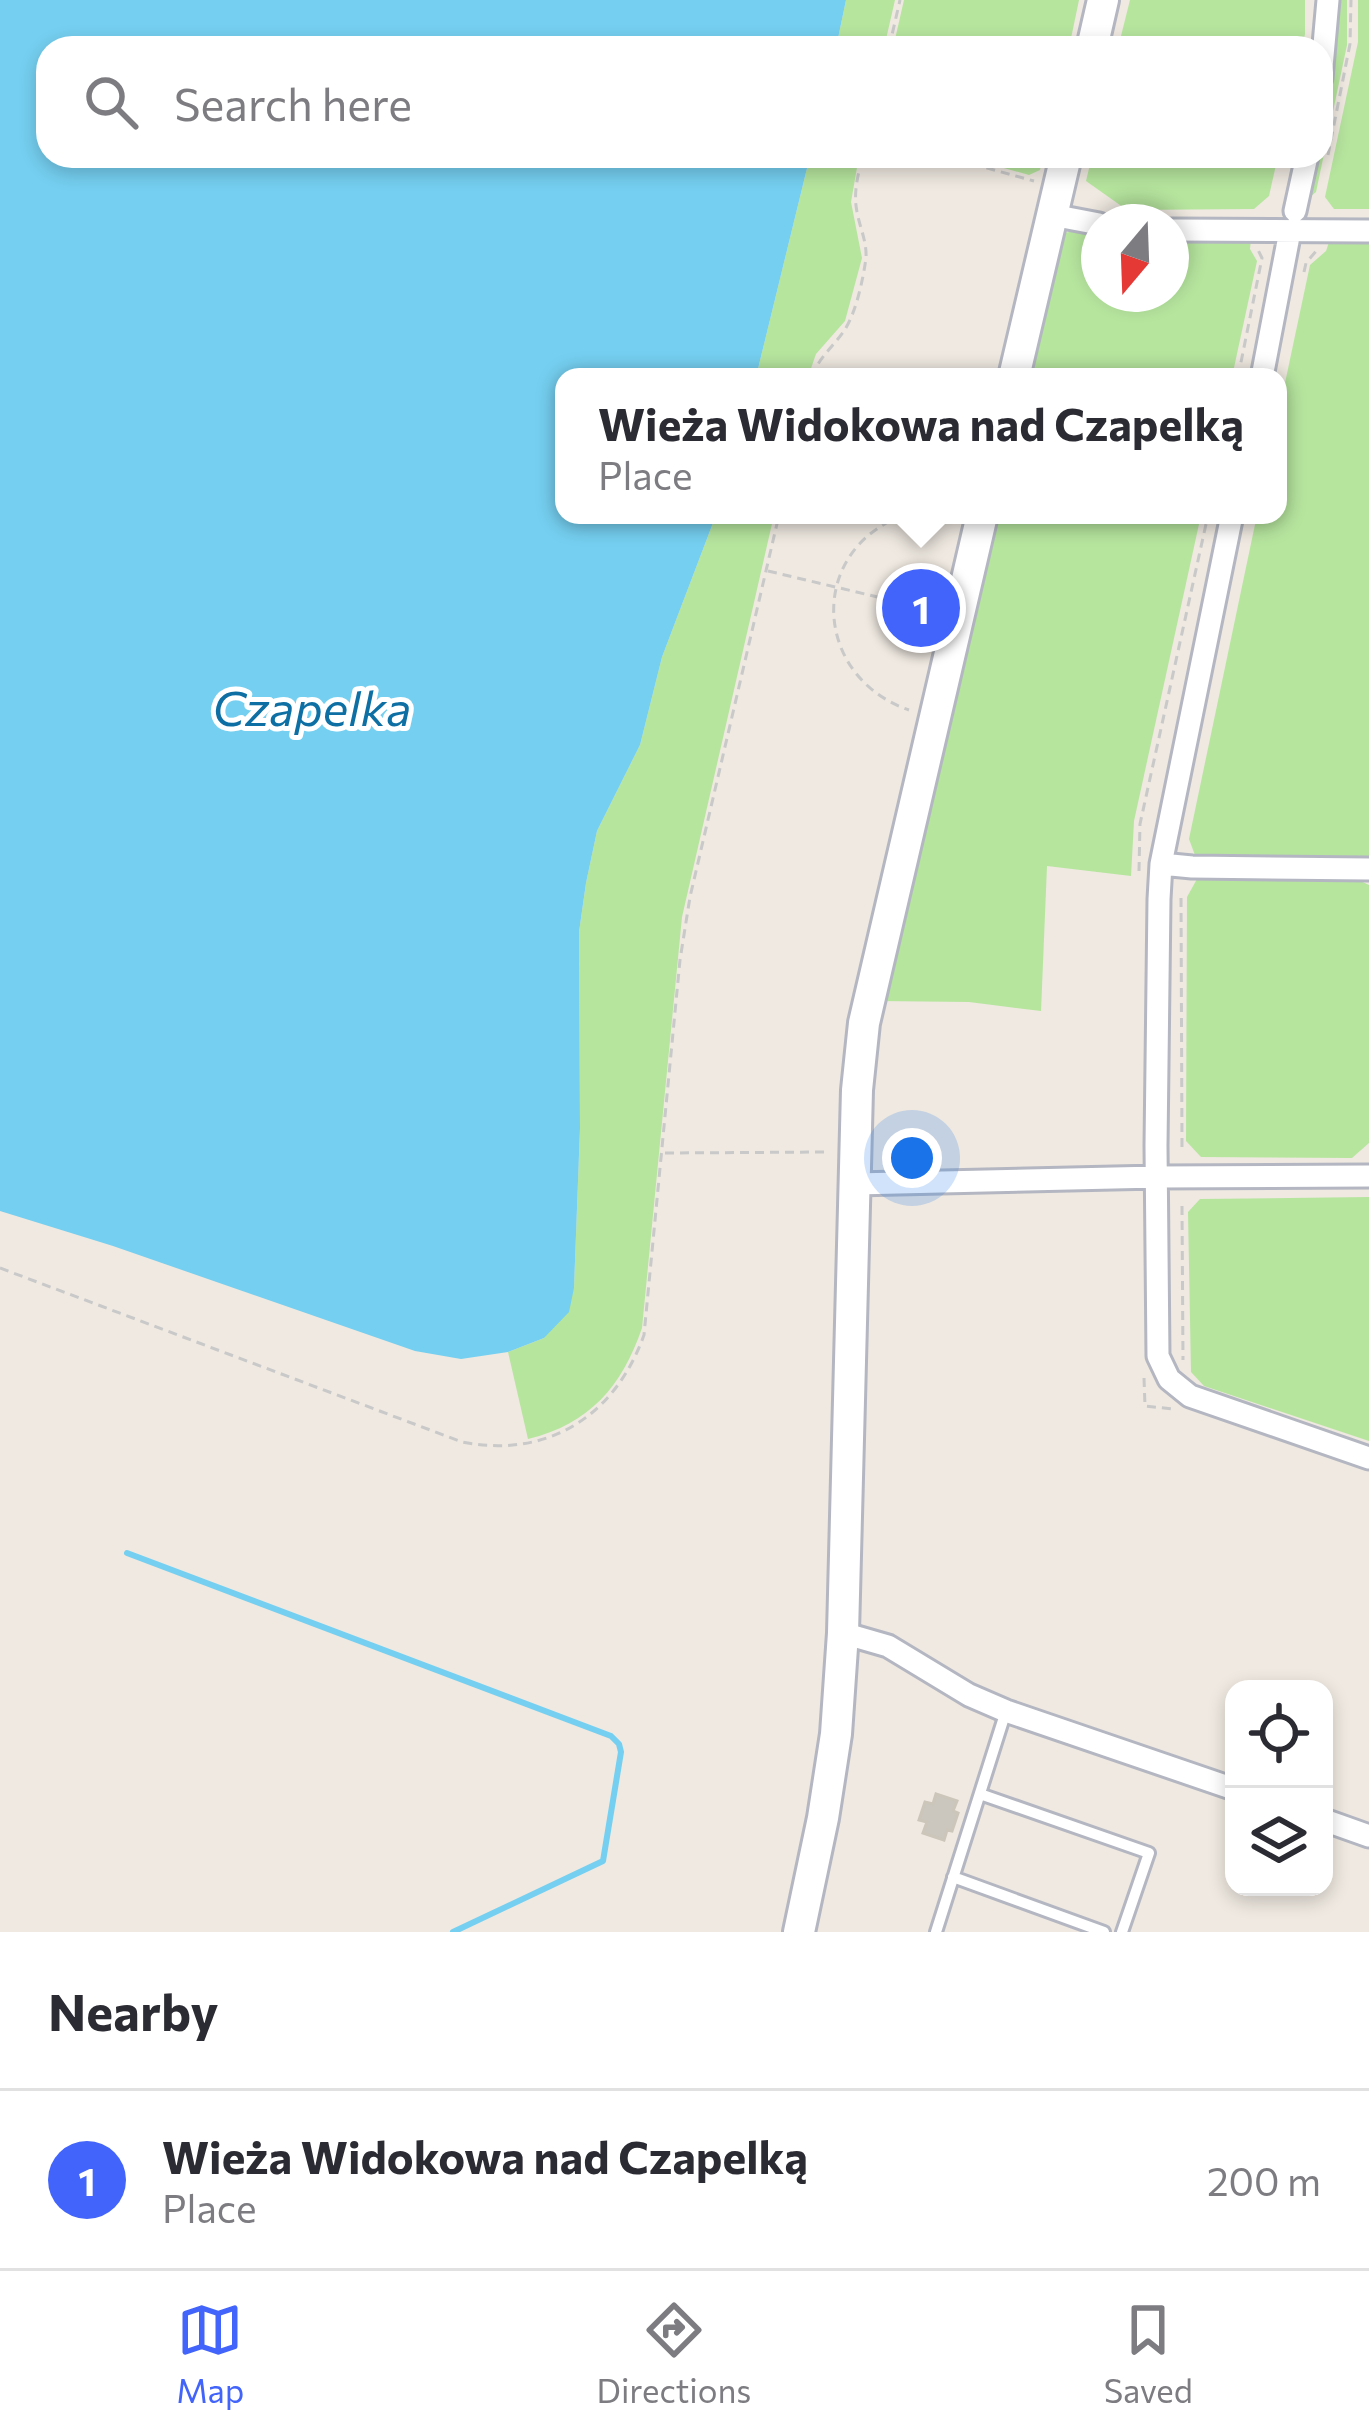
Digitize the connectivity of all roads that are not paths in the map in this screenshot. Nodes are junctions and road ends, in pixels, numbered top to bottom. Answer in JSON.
{"nodes":[{"id":1,"x":1103,"y":0,"type":"edge"},
{"id":2,"x":1328,"y":0,"type":"edge"},
{"id":3,"x":1094,"y":36,"type":"edge"},
{"id":4,"x":1325,"y":36,"type":"edge"},
{"id":5,"x":1063,"y":168,"type":"edge"},
{"id":6,"x":1313,"y":168,"type":"edge"},
{"id":7,"x":1052,"y":215,"type":"junction"},
{"id":8,"x":1081,"y":221,"type":"edge"},
{"id":9,"x":1293,"y":221,"type":"junction"},
{"id":10,"x":1189,"y":230,"type":"edge"},
{"id":11,"x":1369,"y":231,"type":"edge"},
{"id":12,"x":1016,"y":368,"type":"edge"},
{"id":13,"x":1264,"y":368,"type":"edge"},
{"id":14,"x":980,"y":524,"type":"edge"},
{"id":15,"x":1230,"y":524,"type":"edge"},
{"id":16,"x":1161,"y":864,"type":"junction"},
{"id":17,"x":1369,"y":868,"type":"edge"},
{"id":18,"x":1369,"y":1176,"type":"edge"},
{"id":19,"x":1157,"y":1177,"type":"junction"},
{"id":20,"x":855,"y":1184,"type":"junction"},
{"id":21,"x":1369,"y":1458,"type":"edge"},
{"id":22,"x":843,"y":1633,"type":"junction"},
{"id":23,"x":1006,"y":1711,"type":"junction"},
{"id":24,"x":1231,"y":1788,"type":"edge"},
{"id":25,"x":980,"y":1794,"type":"junction"},
{"id":26,"x":1333,"y":1823,"type":"edge"},
{"id":27,"x":1369,"y":1836,"type":"edge"},
{"id":28,"x":953,"y":1877,"type":"junction"},
{"id":29,"x":799,"y":1932,"type":"edge"},
{"id":30,"x":936,"y":1932,"type":"edge"},
{"id":31,"x":1104,"y":1932,"type":"edge"},
{"id":32,"x":1122,"y":1932,"type":"edge"}],
"edges":[{"from":1,"to":3,"type":"street"},
{"from":2,"to":4,"type":"street"},
{"from":5,"to":7,"type":"street"},
{"from":6,"to":9,"type":"street"},
{"from":7,"to":8,"type":"street"},
{"from":7,"to":12,"type":"street"},
{"from":9,"to":10,"type":"street"},
{"from":9,"to":11,"type":"street"},
{"from":9,"to":13,"type":"street"},
{"from":14,"to":20,"type":"street"},
{"from":15,"to":16,"type":"street"},
{"from":16,"to":17,"type":"street"},
{"from":16,"to":19,"type":"street"},
{"from":18,"to":19,"type":"street"},
{"from":19,"to":20,"type":"street"},
{"from":19,"to":21,"type":"street"},
{"from":20,"to":22,"type":"street"},
{"from":22,"to":23,"type":"street"},
{"from":22,"to":29,"type":"street"},
{"from":23,"to":24,"type":"street"},
{"from":23,"to":25,"type":"lane"},
{"from":25,"to":28,"type":"lane"},
{"from":25,"to":32,"type":"lane"},
{"from":26,"to":27,"type":"street"},
{"from":28,"to":30,"type":"lane"},
{"from":28,"to":31,"type":"lane"}]}
